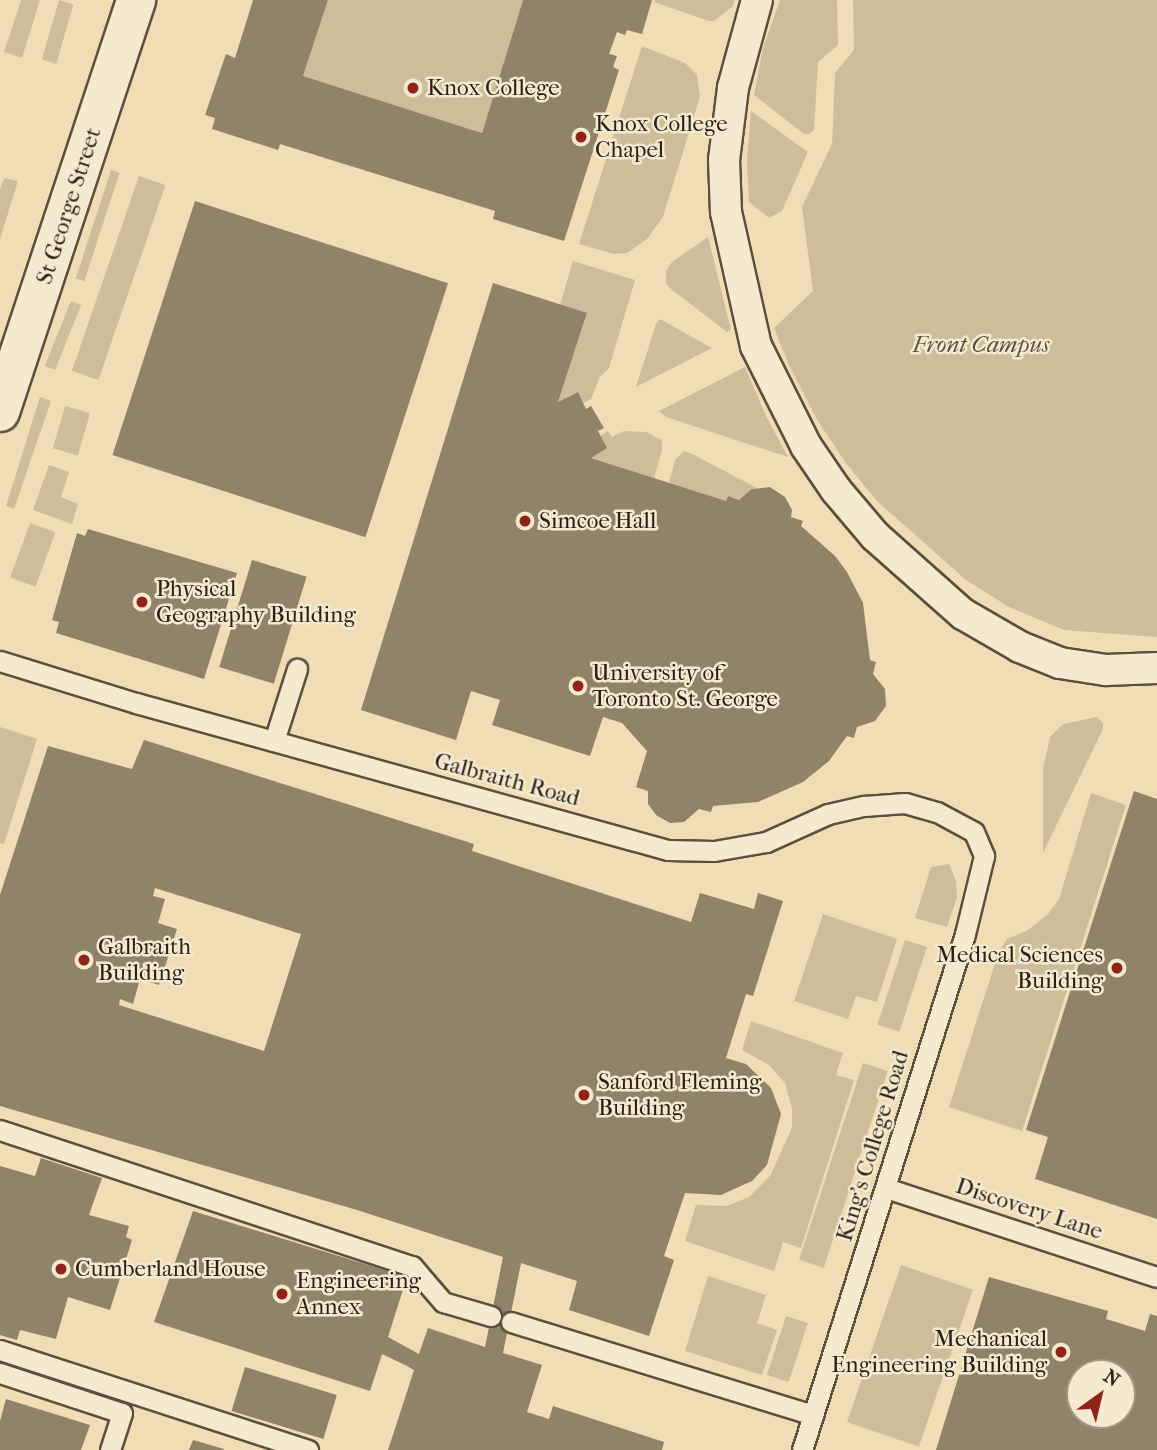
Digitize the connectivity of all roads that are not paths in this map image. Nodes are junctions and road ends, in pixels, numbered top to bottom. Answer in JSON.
{"nodes":[{"id":1,"x":136,"y":0,"type":"edge"},
{"id":2,"x":757,"y":0,"type":"edge"},
{"id":3,"x":0,"y":412,"type":"edge"},
{"id":4,"x":0,"y":661,"type":"edge"},
{"id":5,"x":1157,"y":668,"type":"edge"},
{"id":6,"x":298,"y":669,"type":"dead end"},
{"id":7,"x":274,"y":741,"type":"junction"},
{"id":8,"x":984,"y":856,"type":"joint"},
{"id":9,"x":0,"y":1130,"type":"edge"},
{"id":10,"x":886,"y":1188,"type":"junction"},
{"id":11,"x":1157,"y":1277,"type":"edge"},
{"id":12,"x":491,"y":1316,"type":"dead end"},
{"id":13,"x":511,"y":1322,"type":"dead end"},
{"id":14,"x":0,"y":1350,"type":"edge"},
{"id":15,"x":0,"y":1373,"type":"edge"},
{"id":16,"x":813,"y":1415,"type":"junction"},
{"id":17,"x":110,"y":1450,"type":"edge"},
{"id":18,"x":308,"y":1450,"type":"edge"},
{"id":19,"x":802,"y":1450,"type":"edge"}],
"edges":[{"from":1,"to":3,"type":"street","name":"St George Street"},
{"from":2,"to":5,"type":"street"},
{"from":4,"to":7,"type":"lane","name":"Galbraith Road"},
{"from":6,"to":7,"type":"lane"},
{"from":7,"to":8,"type":"lane","name":"Galbraith Road"},
{"from":8,"to":10,"type":"lane","name":"King's College Road"},
{"from":9,"to":12,"type":"lane"},
{"from":10,"to":11,"type":"lane","name":"Discovery Lane"},
{"from":10,"to":16,"type":"lane","name":"King's College Road"},
{"from":13,"to":16,"type":"lane"},
{"from":14,"to":18,"type":"lane"},
{"from":15,"to":17,"type":"lane"},
{"from":16,"to":19,"type":"lane","name":"King's College Road"}]}
